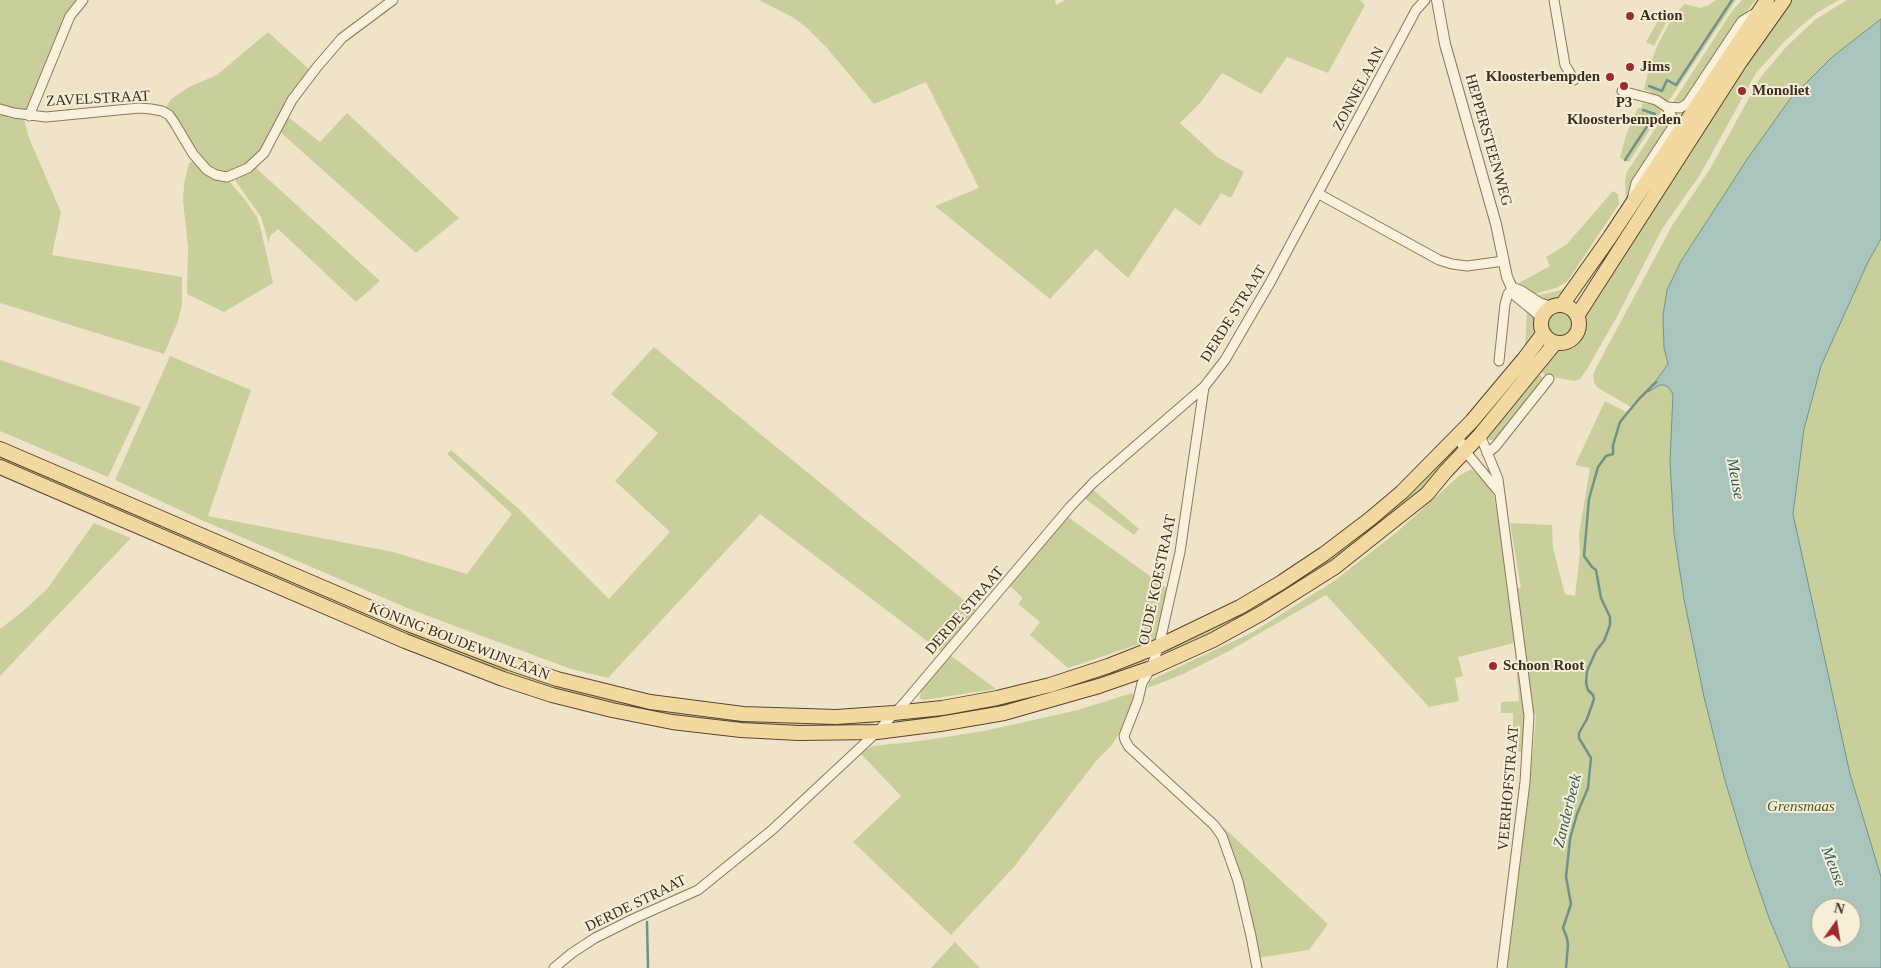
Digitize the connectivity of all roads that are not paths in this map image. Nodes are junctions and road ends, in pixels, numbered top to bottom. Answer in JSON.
{"nodes":[{"id":1,"x":83,"y":0,"type":"edge"},
{"id":2,"x":392,"y":0,"type":"edge"},
{"id":3,"x":1426,"y":0,"type":"edge"},
{"id":4,"x":1437,"y":0,"type":"edge"},
{"id":5,"x":1554,"y":0,"type":"edge"},
{"id":6,"x":1784,"y":0,"type":"edge"},
{"id":7,"x":1757,"y":12,"type":"edge"},
{"id":8,"x":1761,"y":32,"type":"junction"},
{"id":9,"x":1574,"y":80,"type":"dead end"},
{"id":10,"x":1622,"y":91,"type":"dead end"},
{"id":11,"x":1687,"y":104,"type":"junction"},
{"id":12,"x":1667,"y":107,"type":"junction"},
{"id":13,"x":0,"y":109,"type":"edge"},
{"id":14,"x":29,"y":116,"type":"junction"},
{"id":15,"x":1672,"y":128,"type":"junction"},
{"id":16,"x":1319,"y":194,"type":"junction"},
{"id":17,"x":1632,"y":203,"type":"junction"},
{"id":18,"x":1504,"y":261,"type":"junction"},
{"id":19,"x":1513,"y":288,"type":"junction"},
{"id":20,"x":1552,"y":310,"type":"junction"},
{"id":21,"x":1577,"y":316,"type":"junction"},
{"id":22,"x":1543,"y":334,"type":"junction"},
{"id":23,"x":1555,"y":343,"type":"junction"},
{"id":24,"x":1499,"y":361,"type":"dead end"},
{"id":25,"x":1549,"y":379,"type":"dead end"},
{"id":26,"x":1204,"y":387,"type":"junction"},
{"id":27,"x":1480,"y":435,"type":"junction"},
{"id":28,"x":1458,"y":436,"type":"junction"},
{"id":29,"x":0,"y":449,"type":"edge"},
{"id":30,"x":1465,"y":451,"type":"junction"},
{"id":31,"x":1487,"y":453,"type":"junction"},
{"id":32,"x":0,"y":466,"type":"edge"},
{"id":33,"x":1499,"y":492,"type":"junction"},
{"id":34,"x":103,"y":494,"type":"junction"},
{"id":35,"x":96,"y":508,"type":"junction"},
{"id":36,"x":1160,"y":646,"type":"junction"},
{"id":37,"x":1151,"y":668,"type":"junction"},
{"id":38,"x":894,"y":713,"type":"junction"},
{"id":39,"x":877,"y":732,"type":"junction"},
{"id":40,"x":554,"y":968,"type":"edge"},
{"id":41,"x":1257,"y":968,"type":"edge"},
{"id":42,"x":1502,"y":968,"type":"edge"}],
"edges":[{"from":1,"to":14,"type":"street"},
{"from":2,"to":14,"type":"street","name":"ZAVELSTRAAT"},
{"from":3,"to":16,"type":"street","name":"ZONNELAAN"},
{"from":4,"to":18,"type":"street","name":"HEPPERSTEENWEG"},
{"from":5,"to":9,"type":"street"},
{"from":6,"to":8,"type":"main road"},
{"from":7,"to":8,"type":"street"},
{"from":7,"to":11,"type":"street"},
{"from":7,"to":17,"type":"main road"},
{"from":8,"to":21,"type":"main road"},
{"from":10,"to":12,"type":"street"},
{"from":11,"to":12,"type":"street"},
{"from":11,"to":15,"type":"street"},
{"from":12,"to":15,"type":"street"},
{"from":13,"to":14,"type":"street","name":"ZAVELSTRAAT"},
{"from":15,"to":17,"type":"street"},
{"from":16,"to":18,"type":"street"},
{"from":16,"to":26,"type":"street","name":"DERDE STRAAT"},
{"from":17,"to":20,"type":"main road"},
{"from":18,"to":19,"type":"street","name":"HEPPERSTEENWEG"},
{"from":19,"to":20,"type":"street"},
{"from":19,"to":24,"type":"street"},
{"from":20,"to":21,"type":"main road"},
{"from":20,"to":22,"type":"main road"},
{"from":21,"to":23,"type":"main road"},
{"from":22,"to":23,"type":"main road"},
{"from":22,"to":28,"type":"main road","name":"KONING BOUDEWIJNLAAN"},
{"from":23,"to":27,"type":"main road","name":"KONING BOUDEWIJNLAAN"},
{"from":25,"to":31,"type":"street"},
{"from":26,"to":36,"type":"street","name":"OUDE KOESTRAAT"},
{"from":26,"to":38,"type":"street","name":"DERDE STRAAT"},
{"from":27,"to":30,"type":"main road","name":"KONING BOUDEWIJNLAAN"},
{"from":27,"to":31,"type":"street","name":"VEERHOFSTRAAT"},
{"from":28,"to":30,"type":"street"},
{"from":28,"to":36,"type":"main road","name":"KONING BOUDEWIJNLAAN"},
{"from":29,"to":34,"type":"main road","name":"KONING BOUDEWIJNLAAN"},
{"from":30,"to":33,"type":"street"},
{"from":30,"to":37,"type":"main road","name":"KONING BOUDEWIJNLAAN"},
{"from":31,"to":33,"type":"street","name":"VEERHOFSTRAAT"},
{"from":32,"to":35,"type":"main road","name":"KONING BOUDEWIJNLAAN"},
{"from":33,"to":42,"type":"street","name":"VEERHOFSTRAAT"},
{"from":34,"to":35,"type":"street"},
{"from":34,"to":38,"type":"main road","name":"KONING BOUDEWIJNLAAN"},
{"from":35,"to":39,"type":"main road","name":"KONING BOUDEWIJNLAAN"},
{"from":36,"to":37,"type":"street","name":"OUDE KOESTRAAT"},
{"from":36,"to":38,"type":"main road","name":"KONING BOUDEWIJNLAAN"},
{"from":37,"to":39,"type":"main road","name":"KONING BOUDEWIJNLAAN"},
{"from":37,"to":41,"type":"street","name":"OUDE KOESTRAAT"},
{"from":38,"to":39,"type":"street","name":"DERDE STRAAT"},
{"from":39,"to":40,"type":"street","name":"DERDE STRAAT"}]}
